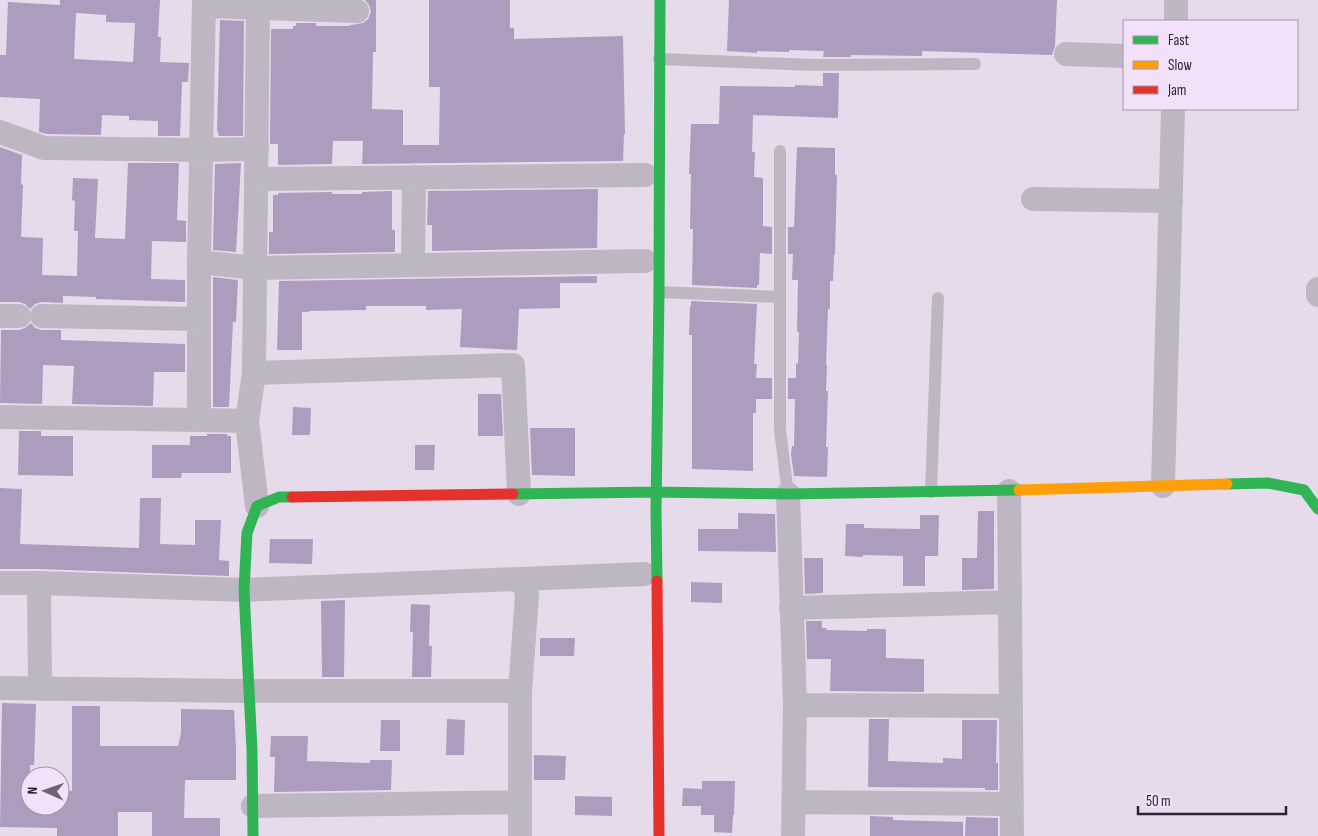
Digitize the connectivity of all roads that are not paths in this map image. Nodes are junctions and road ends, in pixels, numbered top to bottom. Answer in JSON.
{"nodes":[{"id":1,"x":660,"y":0,"type":"edge"},
{"id":2,"x":1176,"y":0,"type":"edge"},
{"id":3,"x":204,"y":3,"type":"edge"},
{"id":4,"x":258,"y":4,"type":"edge"},
{"id":5,"x":357,"y":11,"type":"dead end"},
{"id":6,"x":1176,"y":20,"type":"edge"},
{"id":7,"x":1066,"y":54,"type":"dead end"},
{"id":8,"x":1123,"y":56,"type":"edge"},
{"id":9,"x":659,"y":59,"type":"junction"},
{"id":10,"x":974,"y":64,"type":"dead end"},
{"id":11,"x":1173,"y":110,"type":"edge"},
{"id":12,"x":0,"y":132,"type":"edge"},
{"id":13,"x":257,"y":149,"type":"junction"},
{"id":14,"x":201,"y":150,"type":"junction"},
{"id":15,"x":780,"y":151,"type":"dead end"},
{"id":16,"x":645,"y":175,"type":"dead end"},
{"id":17,"x":414,"y":177,"type":"junction"},
{"id":18,"x":256,"y":179,"type":"junction"},
{"id":19,"x":1033,"y":199,"type":"dead end"},
{"id":20,"x":1171,"y":200,"type":"junction"},
{"id":21,"x":645,"y":261,"type":"dead end"},
{"id":22,"x":199,"y":262,"type":"junction"},
{"id":23,"x":413,"y":265,"type":"junction"},
{"id":24,"x":255,"y":268,"type":"junction"},
{"id":25,"x":1318,"y":289,"type":"edge"},
{"id":26,"x":658,"y":292,"type":"junction"},
{"id":27,"x":1318,"y":295,"type":"edge"},
{"id":28,"x":780,"y":297,"type":"junction"},
{"id":29,"x":938,"y":298,"type":"dead end"},
{"id":30,"x":20,"y":316,"type":"edge"},
{"id":31,"x":199,"y":319,"type":"junction"},
{"id":32,"x":254,"y":373,"type":"junction"},
{"id":33,"x":0,"y":417,"type":"edge"},
{"id":34,"x":199,"y":420,"type":"junction"},
{"id":35,"x":247,"y":420,"type":"junction"},
{"id":36,"x":1163,"y":486,"type":"junction"},
{"id":37,"x":1009,"y":491,"type":"junction"},
{"id":38,"x":656,"y":492,"type":"junction"},
{"id":39,"x":931,"y":492,"type":"junction"},
{"id":40,"x":519,"y":494,"type":"junction"},
{"id":41,"x":788,"y":494,"type":"junction"},
{"id":42,"x":257,"y":506,"type":"junction"},
{"id":43,"x":1318,"y":509,"type":"edge"},
{"id":44,"x":644,"y":574,"type":"dead end"},
{"id":45,"x":524,"y":579,"type":"junction"},
{"id":46,"x":0,"y":583,"type":"edge"},
{"id":47,"x":39,"y":583,"type":"junction"},
{"id":48,"x":244,"y":590,"type":"junction"},
{"id":49,"x":1010,"y":602,"type":"junction"},
{"id":50,"x":791,"y":608,"type":"junction"},
{"id":51,"x":0,"y":688,"type":"edge"},
{"id":52,"x":40,"y":688,"type":"junction"},
{"id":53,"x":249,"y":691,"type":"junction"},
{"id":54,"x":520,"y":691,"type":"junction"},
{"id":55,"x":795,"y":705,"type":"junction"},
{"id":56,"x":1011,"y":706,"type":"junction"},
{"id":57,"x":520,"y":802,"type":"junction"},
{"id":58,"x":794,"y":802,"type":"junction"},
{"id":59,"x":1012,"y":804,"type":"junction"},
{"id":60,"x":253,"y":806,"type":"junction"},
{"id":61,"x":253,"y":836,"type":"edge"},
{"id":62,"x":520,"y":836,"type":"edge"},
{"id":63,"x":659,"y":836,"type":"edge"},
{"id":64,"x":793,"y":836,"type":"edge"},
{"id":65,"x":1012,"y":836,"type":"edge"}],
"edges":[{"from":1,"to":9,"type":"street"},
{"from":2,"to":6,"type":"street"},
{"from":3,"to":4,"type":"street"},
{"from":3,"to":14,"type":"street"},
{"from":4,"to":5,"type":"street"},
{"from":4,"to":13,"type":"street"},
{"from":7,"to":8,"type":"street"},
{"from":9,"to":10,"type":"lane"},
{"from":9,"to":26,"type":"street"},
{"from":11,"to":20,"type":"street"},
{"from":12,"to":14,"type":"street"},
{"from":13,"to":14,"type":"street"},
{"from":13,"to":18,"type":"street"},
{"from":14,"to":22,"type":"street"},
{"from":15,"to":28,"type":"lane"},
{"from":16,"to":17,"type":"street"},
{"from":17,"to":18,"type":"street"},
{"from":17,"to":23,"type":"street"},
{"from":18,"to":24,"type":"street"},
{"from":19,"to":20,"type":"street"},
{"from":20,"to":36,"type":"street"},
{"from":21,"to":23,"type":"street"},
{"from":22,"to":24,"type":"street"},
{"from":22,"to":31,"type":"street"},
{"from":23,"to":24,"type":"street"},
{"from":24,"to":32,"type":"street"},
{"from":25,"to":27,"type":"street"},
{"from":26,"to":28,"type":"lane"},
{"from":26,"to":38,"type":"street"},
{"from":28,"to":41,"type":"lane"},
{"from":29,"to":39,"type":"lane"},
{"from":30,"to":31,"type":"street"},
{"from":31,"to":34,"type":"street"},
{"from":32,"to":35,"type":"street"},
{"from":32,"to":40,"type":"street"},
{"from":33,"to":34,"type":"street"},
{"from":34,"to":35,"type":"street"},
{"from":35,"to":42,"type":"street"},
{"from":36,"to":37,"type":"street"},
{"from":36,"to":43,"type":"street"},
{"from":37,"to":39,"type":"street"},
{"from":37,"to":49,"type":"street"},
{"from":38,"to":40,"type":"street"},
{"from":38,"to":41,"type":"street"},
{"from":38,"to":63,"type":"street"},
{"from":39,"to":41,"type":"street"},
{"from":40,"to":42,"type":"street"},
{"from":41,"to":50,"type":"street"},
{"from":42,"to":48,"type":"street"},
{"from":44,"to":45,"type":"street"},
{"from":45,"to":48,"type":"street"},
{"from":45,"to":54,"type":"street"},
{"from":46,"to":47,"type":"street"},
{"from":47,"to":48,"type":"street"},
{"from":47,"to":52,"type":"street"},
{"from":48,"to":53,"type":"street"},
{"from":49,"to":50,"type":"street"},
{"from":49,"to":56,"type":"street"},
{"from":50,"to":55,"type":"street"},
{"from":51,"to":52,"type":"street"},
{"from":52,"to":53,"type":"street"},
{"from":53,"to":54,"type":"street"},
{"from":53,"to":60,"type":"street"},
{"from":54,"to":57,"type":"street"},
{"from":55,"to":56,"type":"street"},
{"from":55,"to":58,"type":"street"},
{"from":56,"to":59,"type":"street"},
{"from":57,"to":60,"type":"street"},
{"from":57,"to":62,"type":"street"},
{"from":58,"to":59,"type":"street"},
{"from":58,"to":64,"type":"street"},
{"from":59,"to":65,"type":"street"},
{"from":60,"to":61,"type":"street"}]}
